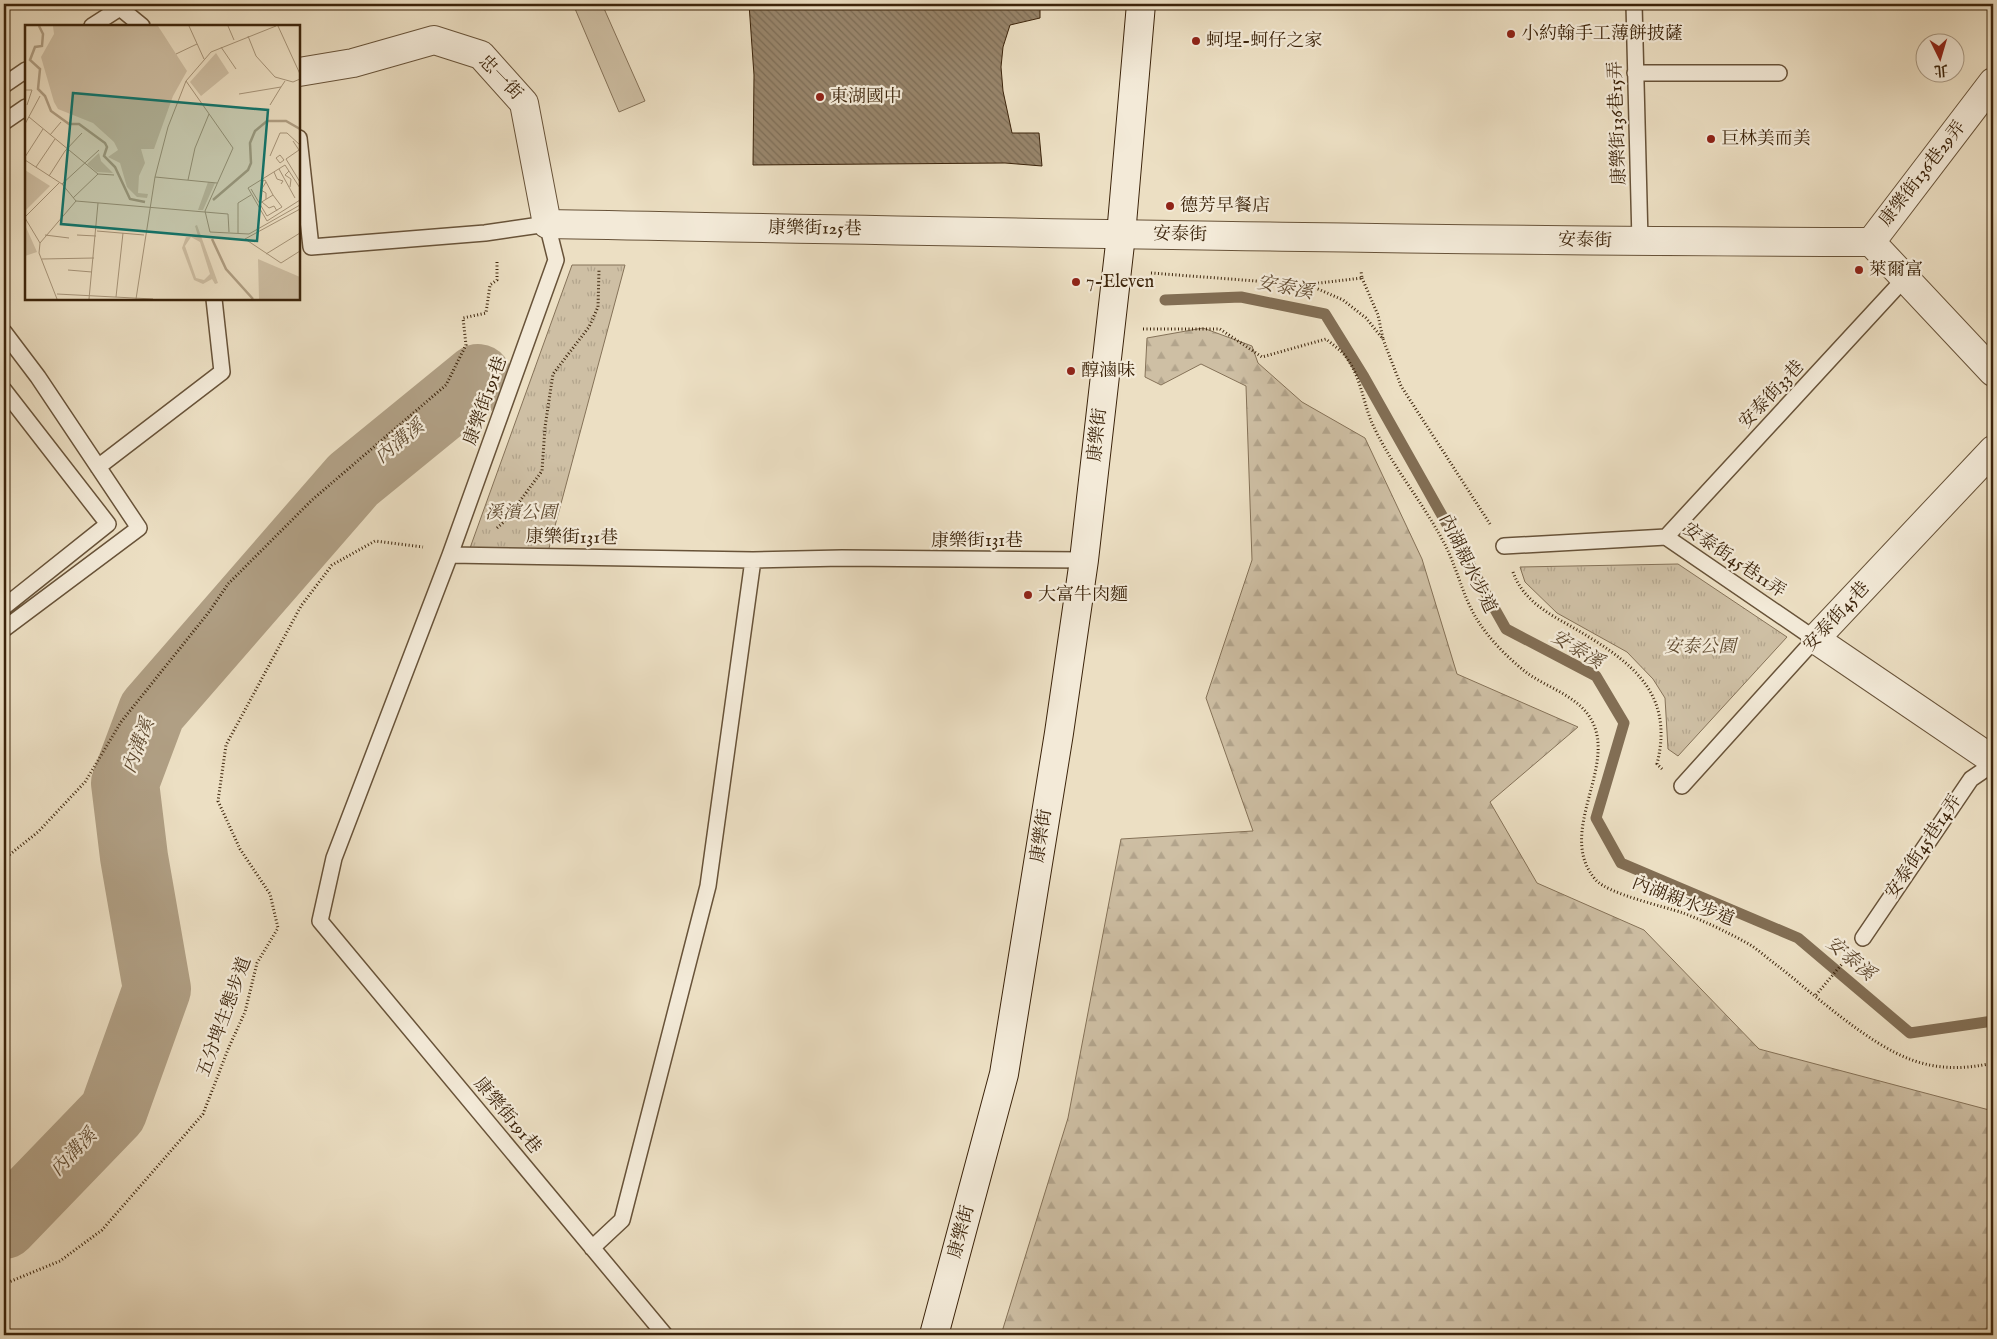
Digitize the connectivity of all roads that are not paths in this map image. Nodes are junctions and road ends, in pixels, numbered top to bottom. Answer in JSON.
{"nodes":[{"id":1,"x":1141,"y":4,"type":"edge"},
{"id":2,"x":1634,"y":4,"type":"edge"},
{"id":3,"x":117,"y":6,"type":"edge"},
{"id":4,"x":93,"y":25,"type":"edge"},
{"id":5,"x":141,"y":25,"type":"edge"},
{"id":6,"x":25,"y":71,"type":"edge"},
{"id":7,"x":300,"y":72,"type":"edge"},
{"id":8,"x":1779,"y":72,"type":"dead end"},
{"id":9,"x":1635,"y":73,"type":"junction"},
{"id":10,"x":1993,"y":82,"type":"edge"},
{"id":11,"x":4,"y":85,"type":"edge"},
{"id":12,"x":25,"y":108,"type":"edge"},
{"id":13,"x":4,"y":122,"type":"edge"},
{"id":14,"x":300,"y":147,"type":"edge"},
{"id":15,"x":547,"y":224,"type":"junction"},
{"id":16,"x":1121,"y":235,"type":"junction"},
{"id":17,"x":1640,"y":242,"type":"junction"},
{"id":18,"x":1871,"y":242,"type":"junction"},
{"id":19,"x":1905,"y":278,"type":"junction"},
{"id":20,"x":214,"y":300,"type":"edge"},
{"id":21,"x":4,"y":332,"type":"edge"},
{"id":22,"x":1993,"y":372,"type":"edge"},
{"id":23,"x":4,"y":390,"type":"edge"},
{"id":24,"x":1993,"y":450,"type":"edge"},
{"id":25,"x":98,"y":467,"type":"junction"},
{"id":26,"x":1666,"y":537,"type":"junction"},
{"id":27,"x":1504,"y":546,"type":"road end"},
{"id":28,"x":450,"y":555,"type":"junction"},
{"id":29,"x":753,"y":560,"type":"junction"},
{"id":30,"x":1084,"y":560,"type":"junction"},
{"id":31,"x":4,"y":607,"type":"edge"},
{"id":32,"x":4,"y":629,"type":"edge"},
{"id":33,"x":1815,"y":639,"type":"junction"},
{"id":34,"x":1993,"y":762,"type":"edge"},
{"id":35,"x":1682,"y":786,"type":"road end"},
{"id":36,"x":1863,"y":938,"type":"road end"},
{"id":37,"x":592,"y":1248,"type":"junction"},
{"id":38,"x":665,"y":1335,"type":"edge"},
{"id":39,"x":934,"y":1335,"type":"edge"}],
"edges":[{"from":1,"to":16,"type":"street"},
{"from":2,"to":9,"type":"lane","name":"康樂街136巷15弄"},
{"from":3,"to":4,"type":"lane"},
{"from":3,"to":5,"type":"lane"},
{"from":6,"to":11,"type":"lane"},
{"from":7,"to":15,"type":"street","name":"忠一街"},
{"from":8,"to":9,"type":"lane"},
{"from":9,"to":17,"type":"lane","name":"康樂街136巷15弄"},
{"from":10,"to":18,"type":"street","name":"康樂街136巷29弄"},
{"from":12,"to":13,"type":"lane"},
{"from":14,"to":15,"type":"lane"},
{"from":15,"to":16,"type":"street","name":"康樂街125巷"},
{"from":15,"to":28,"type":"lane","name":"康樂街191巷"},
{"from":16,"to":17,"type":"street","name":"安泰街"},
{"from":16,"to":30,"type":"street","name":"康樂街"},
{"from":17,"to":18,"type":"street","name":"安泰街"},
{"from":18,"to":19,"type":"street"},
{"from":19,"to":22,"type":"street"},
{"from":19,"to":26,"type":"lane","name":"安泰街33巷"},
{"from":20,"to":25,"type":"lane"},
{"from":21,"to":25,"type":"lane"},
{"from":23,"to":31,"type":"lane"},
{"from":24,"to":33,"type":"street","name":"安泰街45巷"},
{"from":25,"to":32,"type":"lane"},
{"from":26,"to":27,"type":"lane","name":"安泰街45巷11弄"},
{"from":26,"to":33,"type":"lane","name":"安泰街45巷11弄"},
{"from":28,"to":29,"type":"lane","name":"康樂街131巷"},
{"from":28,"to":37,"type":"lane","name":"康樂街191巷"},
{"from":29,"to":30,"type":"lane","name":"康樂街131巷"},
{"from":29,"to":37,"type":"lane"},
{"from":30,"to":39,"type":"street","name":"康樂街"},
{"from":33,"to":34,"type":"street","name":"安泰街45巷14弄"},
{"from":33,"to":35,"type":"lane","name":"安泰街45巷"},
{"from":34,"to":36,"type":"lane","name":"安泰街45巷14弄"},
{"from":37,"to":38,"type":"lane","name":"康樂街191巷"}]}
